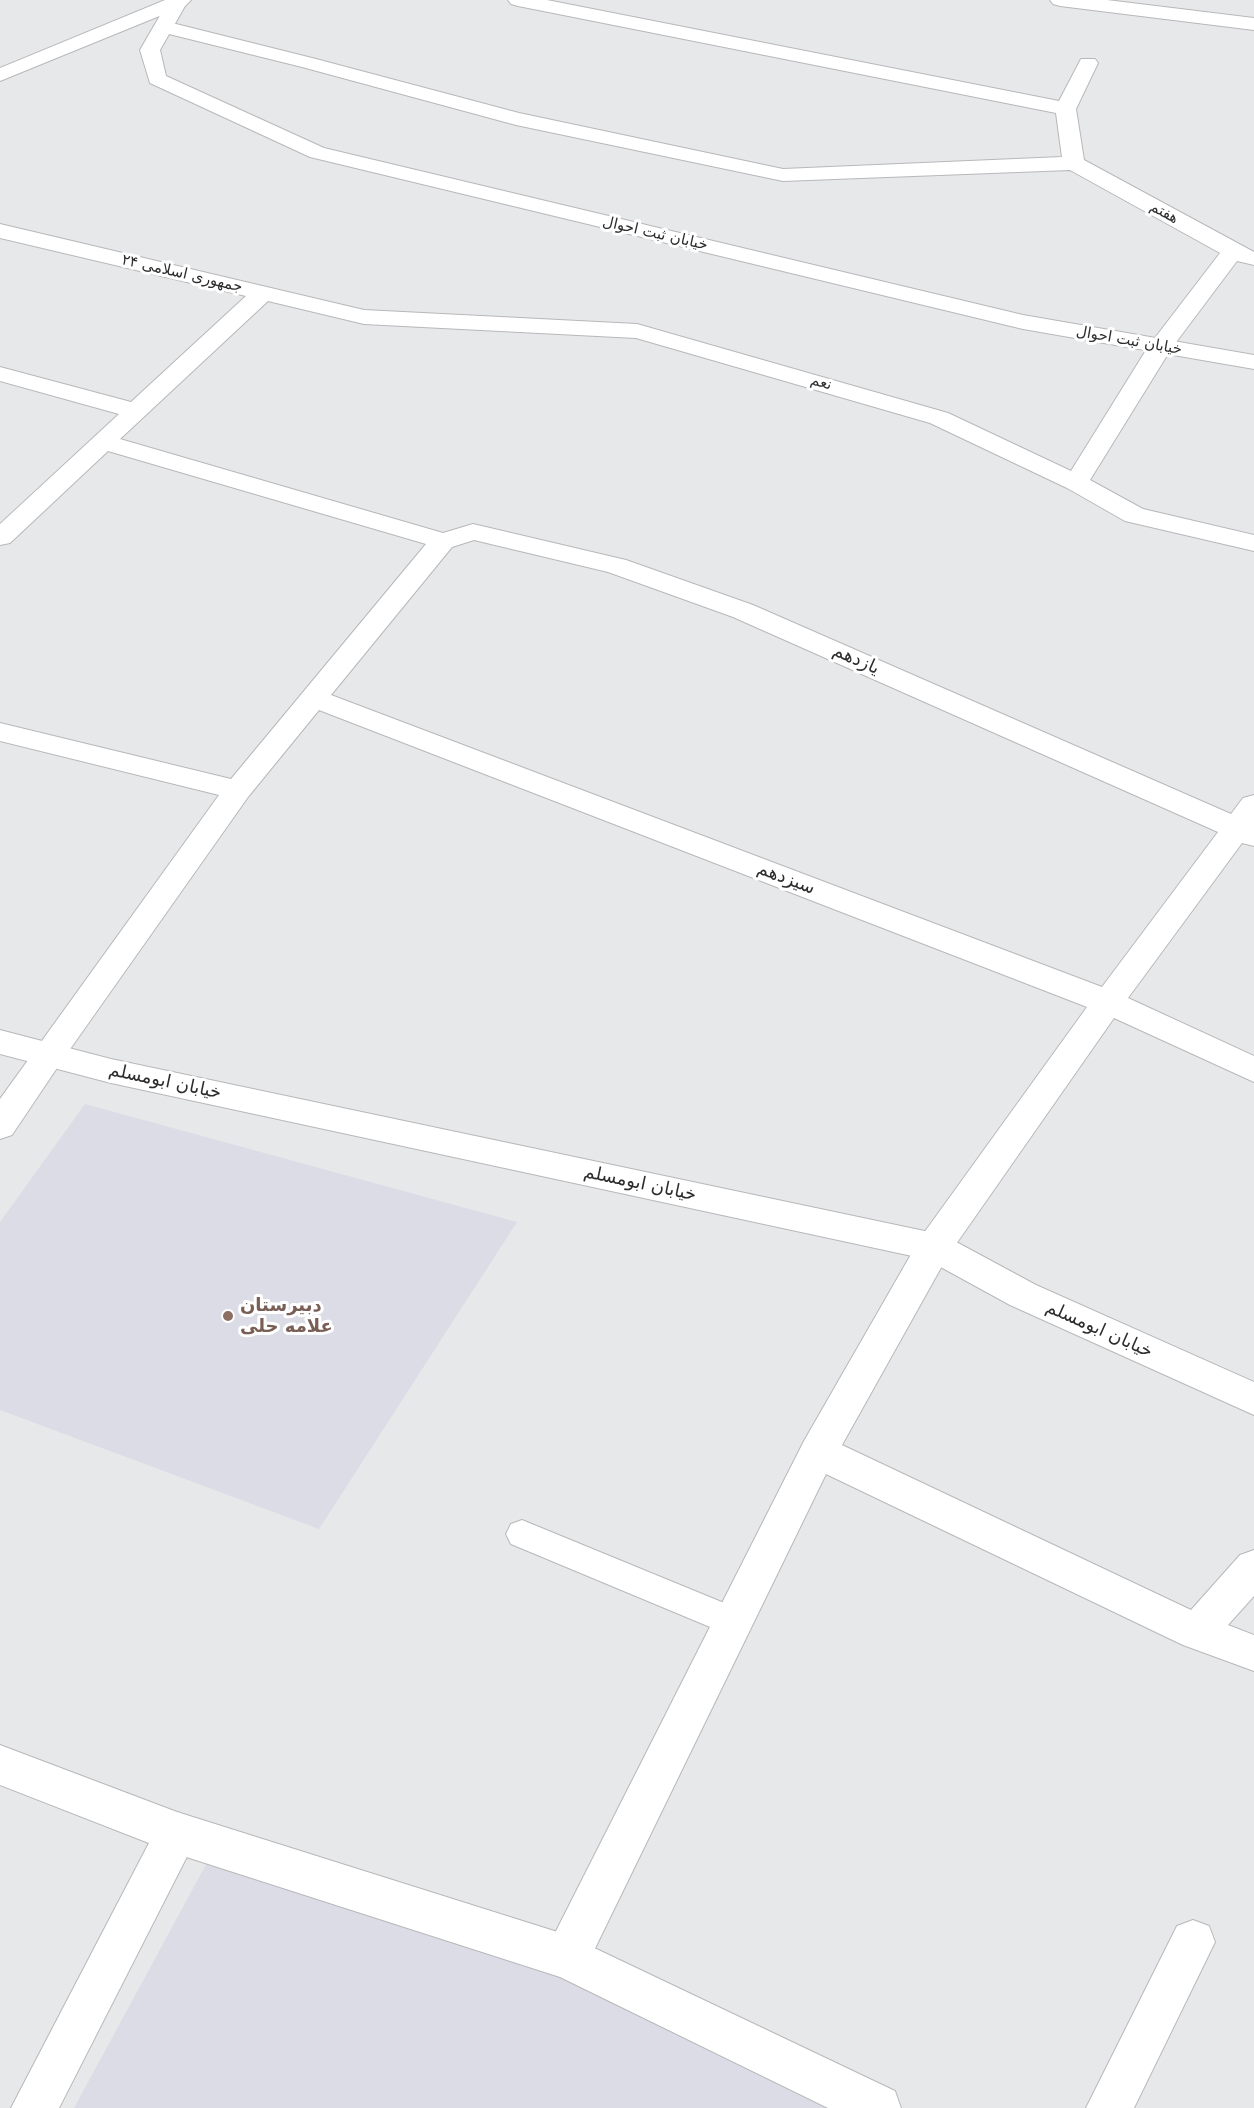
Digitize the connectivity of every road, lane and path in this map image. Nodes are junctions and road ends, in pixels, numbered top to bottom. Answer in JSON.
{"nodes":[{"id":1,"x":154,"y":0,"type":"edge"},
{"id":2,"x":518,"y":0,"type":"edge"},
{"id":3,"x":1060,"y":0,"type":"edge"},
{"id":4,"x":179,"y":1,"type":"edge"},
{"id":5,"x":1254,"y":24,"type":"edge"},
{"id":6,"x":164,"y":27,"type":"junction"},
{"id":7,"x":1088,"y":63,"type":"dead end"},
{"id":8,"x":0,"y":75,"type":"edge"},
{"id":9,"x":1066,"y":109,"type":"junction"},
{"id":10,"x":1074,"y":163,"type":"junction"},
{"id":11,"x":0,"y":231,"type":"edge"},
{"id":12,"x":1243,"y":255,"type":"edge"},
{"id":13,"x":263,"y":293,"type":"junction"},
{"id":14,"x":364,"y":317,"type":"joint"},
{"id":15,"x":1160,"y":347,"type":"junction"},
{"id":16,"x":1254,"y":362,"type":"edge"},
{"id":17,"x":0,"y":374,"type":"edge"},
{"id":18,"x":135,"y":411,"type":"junction"},
{"id":19,"x":103,"y":442,"type":"junction"},
{"id":20,"x":1076,"y":483,"type":"junction"},
{"id":21,"x":0,"y":537,"type":"edge"},
{"id":22,"x":443,"y":541,"type":"junction"},
{"id":23,"x":1254,"y":543,"type":"edge"},
{"id":24,"x":313,"y":698,"type":"junction"},
{"id":25,"x":0,"y":732,"type":"edge"},
{"id":26,"x":238,"y":790,"type":"junction"},
{"id":27,"x":1248,"y":823,"type":"edge"},
{"id":28,"x":1108,"y":1002,"type":"junction"},
{"id":29,"x":0,"y":1042,"type":"edge"},
{"id":30,"x":49,"y":1053,"type":"junction"},
{"id":31,"x":1254,"y":1070,"type":"edge"},
{"id":32,"x":0,"y":1126,"type":"edge"},
{"id":33,"x":934,"y":1247,"type":"junction"},
{"id":34,"x":1254,"y":1399,"type":"edge"},
{"id":35,"x":818,"y":1452,"type":"junction"},
{"id":36,"x":522,"y":1534,"type":"dead end"},
{"id":37,"x":1254,"y":1567,"type":"edge"},
{"id":38,"x":734,"y":1622,"type":"junction"},
{"id":39,"x":1197,"y":1632,"type":"junction"},
{"id":40,"x":1254,"y":1653,"type":"edge"},
{"id":41,"x":0,"y":1766,"type":"edge"},
{"id":42,"x":177,"y":1833,"type":"junction"},
{"id":43,"x":1193,"y":1942,"type":"dead end"},
{"id":44,"x":567,"y":1958,"type":"junction"},
{"id":45,"x":34,"y":2108,"type":"edge"},
{"id":46,"x":878,"y":2108,"type":"edge"},
{"id":47,"x":1109,"y":2108,"type":"edge"}],
"edges":[{"from":1,"to":4,"type":"street"},
{"from":2,"to":9,"type":"street"},
{"from":3,"to":5,"type":"street"},
{"from":4,"to":6,"type":"street","name":"خیابان ثبت احوال"},
{"from":4,"to":8,"type":"street"},
{"from":6,"to":10,"type":"street"},
{"from":6,"to":15,"type":"street","name":"خیابان ثبت احوال"},
{"from":7,"to":9,"type":"street"},
{"from":9,"to":10,"type":"street"},
{"from":10,"to":12,"type":"street","name":"هفتم"},
{"from":11,"to":13,"type":"street","name":"جمهوری اسلامی ۲۴"},
{"from":12,"to":15,"type":"street"},
{"from":13,"to":14,"type":"street","name":"جمهوری اسلامی ۲۴"},
{"from":13,"to":18,"type":"street"},
{"from":14,"to":20,"type":"street","name":"نعم"},
{"from":15,"to":16,"type":"street","name":"خیابان ثبت احوال"},
{"from":15,"to":20,"type":"street"},
{"from":17,"to":18,"type":"street"},
{"from":18,"to":19,"type":"street"},
{"from":19,"to":21,"type":"street"},
{"from":19,"to":22,"type":"street"},
{"from":20,"to":23,"type":"street","name":"نعم"},
{"from":22,"to":24,"type":"street"},
{"from":22,"to":27,"type":"street","name":"یازدهم"},
{"from":24,"to":26,"type":"street"},
{"from":24,"to":28,"type":"street","name":"سیزدهم"},
{"from":25,"to":26,"type":"street"},
{"from":26,"to":30,"type":"street"},
{"from":27,"to":28,"type":"street"},
{"from":28,"to":31,"type":"street","name":"سیزدهم"},
{"from":28,"to":33,"type":"street"},
{"from":29,"to":30,"type":"street","name":"خیابان ابومسلم"},
{"from":30,"to":32,"type":"street"},
{"from":30,"to":33,"type":"street","name":"خیابان ابومسلم"},
{"from":33,"to":34,"type":"street","name":"خیابان ابومسلم"},
{"from":33,"to":35,"type":"street"},
{"from":35,"to":38,"type":"street"},
{"from":35,"to":39,"type":"street"},
{"from":36,"to":38,"type":"lane"},
{"from":37,"to":39,"type":"street"},
{"from":38,"to":44,"type":"street"},
{"from":39,"to":40,"type":"street"},
{"from":41,"to":42,"type":"street"},
{"from":42,"to":44,"type":"street"},
{"from":42,"to":45,"type":"street"},
{"from":43,"to":47,"type":"street"},
{"from":44,"to":46,"type":"street"}]}
